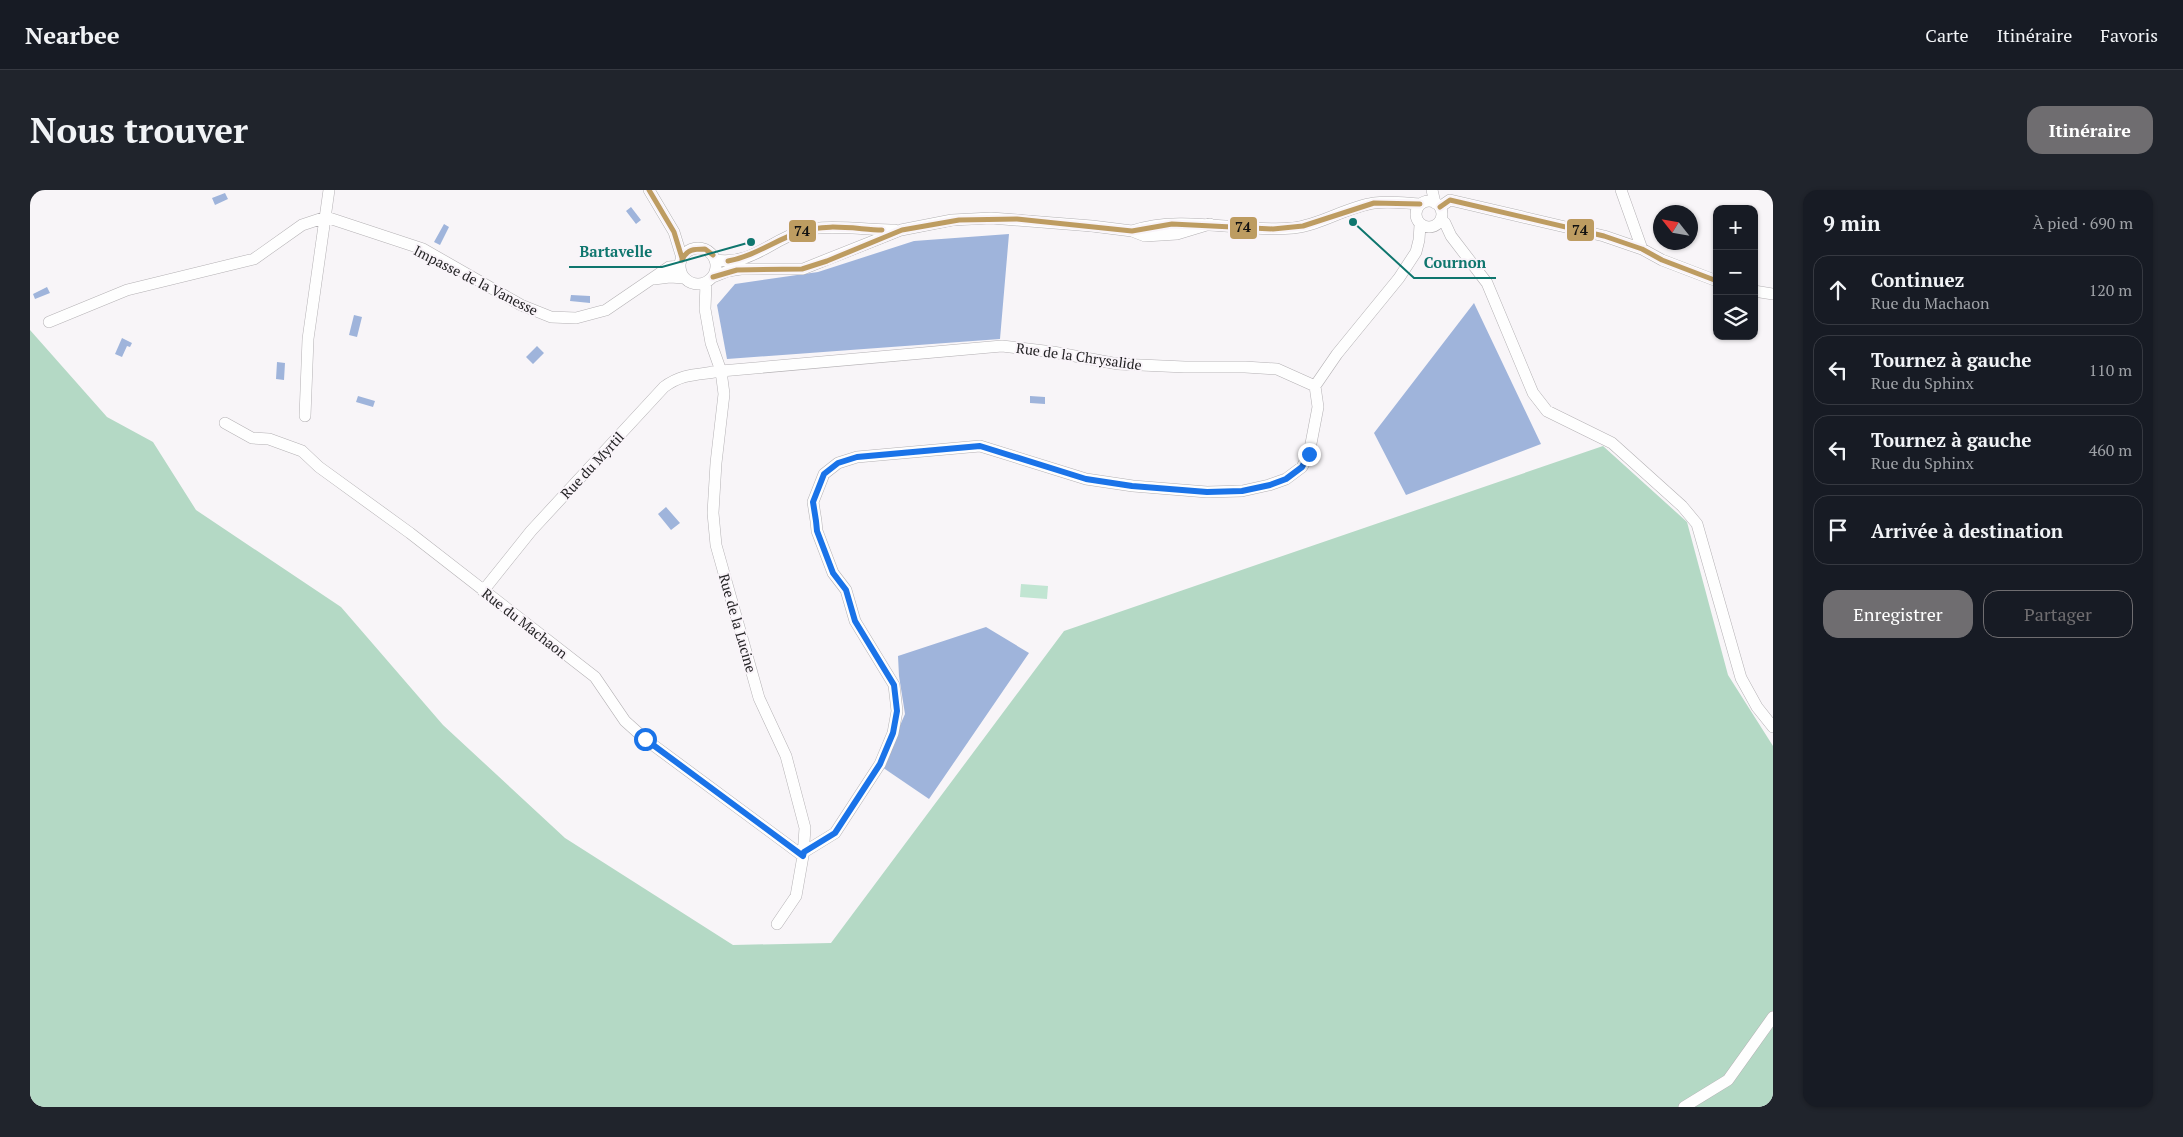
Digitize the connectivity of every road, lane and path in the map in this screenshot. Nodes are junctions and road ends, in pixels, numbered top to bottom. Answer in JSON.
{"nodes":[{"id":1,"x":329,"y":190,"type":"edge"},
{"id":2,"x":649,"y":190,"type":"edge"},
{"id":3,"x":1431,"y":190,"type":"edge"},
{"id":4,"x":1621,"y":190,"type":"edge"},
{"id":5,"x":1394,"y":202,"type":"junction"},
{"id":6,"x":1430,"y":204,"type":"junction"},
{"id":7,"x":326,"y":217,"type":"junction"},
{"id":8,"x":1428,"y":223,"type":"junction"},
{"id":9,"x":901,"y":230,"type":"junction"},
{"id":10,"x":674,"y":232,"type":"junction"},
{"id":11,"x":695,"y":248,"type":"junction"},
{"id":12,"x":1642,"y":249,"type":"junction"},
{"id":13,"x":715,"y":260,"type":"junction"},
{"id":14,"x":681,"y":262,"type":"junction"},
{"id":15,"x":1713,"y":279,"type":"edge"},
{"id":16,"x":650,"y":280,"type":"junction"},
{"id":17,"x":709,"y":280,"type":"junction"},
{"id":18,"x":688,"y":281,"type":"junction"},
{"id":19,"x":1758,"y":291,"type":"edge"},
{"id":20,"x":1773,"y":294,"type":"edge"},
{"id":21,"x":705,"y":309,"type":"junction"},
{"id":22,"x":49,"y":322,"type":"dead end"},
{"id":23,"x":720,"y":371,"type":"junction"},
{"id":24,"x":1315,"y":386,"type":"junction"},
{"id":25,"x":305,"y":416,"type":"dead end"},
{"id":26,"x":225,"y":423,"type":"dead end"},
{"id":27,"x":483,"y":591,"type":"junction"},
{"id":28,"x":1773,"y":727,"type":"edge"},
{"id":29,"x":803,"y":854,"type":"junction"},
{"id":30,"x":777,"y":924,"type":"dead end"},
{"id":31,"x":1773,"y":1016,"type":"edge"},
{"id":32,"x":1684,"y":1107,"type":"edge"}],
"edges":[{"from":1,"to":7,"type":"street"},
{"from":2,"to":10,"type":"street"},
{"from":3,"to":6,"type":"street"},
{"from":4,"to":12,"type":"street"},
{"from":5,"to":6,"type":"street"},
{"from":5,"to":8,"type":"street"},
{"from":5,"to":9,"type":"street"},
{"from":6,"to":8,"type":"street"},
{"from":6,"to":8,"type":"street"},
{"from":6,"to":12,"type":"street"},
{"from":7,"to":16,"type":"street","name":"Impasse de la Vanesse"},
{"from":7,"to":22,"type":"street"},
{"from":7,"to":25,"type":"street"},
{"from":8,"to":24,"type":"street"},
{"from":8,"to":28,"type":"street"},
{"from":9,"to":13,"type":"street"},
{"from":9,"to":17,"type":"street"},
{"from":10,"to":11,"type":"street"},
{"from":10,"to":14,"type":"street"},
{"from":11,"to":13,"type":"street"},
{"from":11,"to":14,"type":"street"},
{"from":12,"to":15,"type":"street"},
{"from":13,"to":17,"type":"street"},
{"from":14,"to":16,"type":"street","name":"Impasse de la Vanesse"},
{"from":14,"to":18,"type":"street"},
{"from":16,"to":18,"type":"street","name":"Impasse de la Vanesse"},
{"from":17,"to":18,"type":"street"},
{"from":17,"to":21,"type":"street","name":"Rue de la Lucine"},
{"from":18,"to":21,"type":"street","name":"Rue de la Lucine"},
{"from":19,"to":20,"type":"street"},
{"from":21,"to":23,"type":"street","name":"Rue de la Lucine"},
{"from":23,"to":24,"type":"street","name":"Rue de la Chrysalide"},
{"from":23,"to":27,"type":"street","name":"Rue du Myrtil"},
{"from":23,"to":29,"type":"street","name":"Rue de la Lucine"},
{"from":24,"to":29,"type":"street"},
{"from":26,"to":27,"type":"street","name":"Rue du Machaon"},
{"from":27,"to":29,"type":"street","name":"Rue du Machaon"},
{"from":29,"to":30,"type":"street","name":"Rue de la Lucine"},
{"from":31,"to":32,"type":"street"}]}
